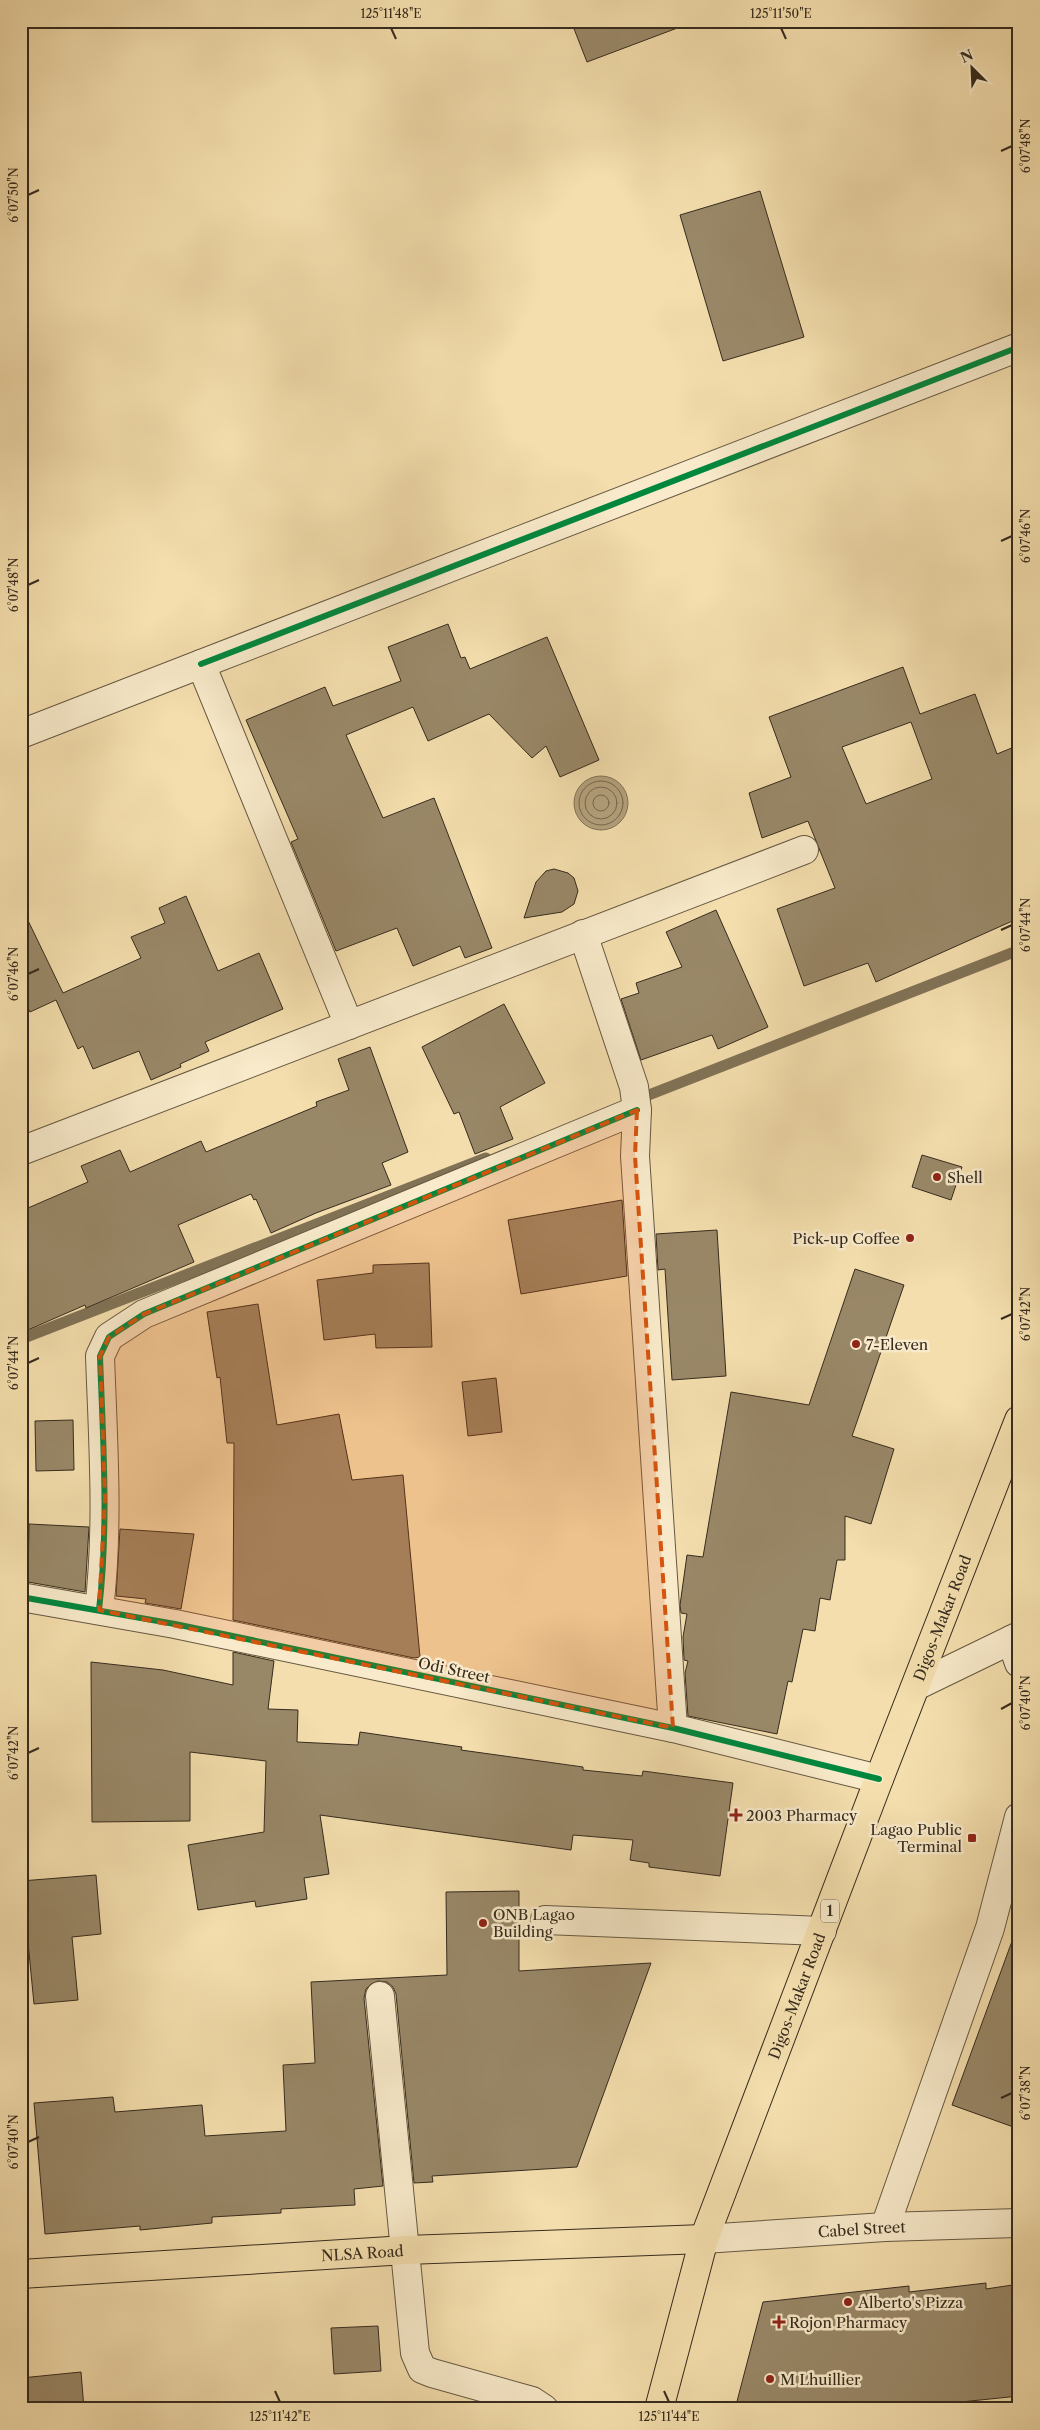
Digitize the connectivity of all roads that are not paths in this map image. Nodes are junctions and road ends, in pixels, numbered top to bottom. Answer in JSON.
{"nodes":[{"id":1,"x":1019,"y":347,"type":"edge"},
{"id":2,"x":201,"y":664,"type":"junction"},
{"id":3,"x":21,"y":734,"type":"edge"},
{"id":4,"x":804,"y":850,"type":"dead end"},
{"id":5,"x":583,"y":934,"type":"junction"},
{"id":6,"x":349,"y":1025,"type":"junction"},
{"id":7,"x":637,"y":1110,"type":"junction"},
{"id":8,"x":21,"y":1151,"type":"edge"},
{"id":9,"x":1019,"y":1420,"type":"edge"},
{"id":10,"x":21,"y":1597,"type":"edge"},
{"id":11,"x":99,"y":1610,"type":"junction"},
{"id":12,"x":1016,"y":1647,"type":"edge"},
{"id":13,"x":916,"y":1686,"type":"junction"},
{"id":14,"x":673,"y":1728,"type":"junction"},
{"id":15,"x":879,"y":1779,"type":"junction"},
{"id":16,"x":1019,"y":1817,"type":"edge"},
{"id":17,"x":545,"y":1920,"type":"dead end"},
{"id":18,"x":822,"y":1931,"type":"junction"},
{"id":19,"x":380,"y":1996,"type":"dead end"},
{"id":20,"x":1019,"y":2223,"type":"edge"},
{"id":21,"x":885,"y":2227,"type":"junction"},
{"id":22,"x":704,"y":2239,"type":"junction"},
{"id":23,"x":406,"y":2250,"type":"junction"},
{"id":24,"x":21,"y":2274,"type":"edge"},
{"id":25,"x":544,"y":2409,"type":"edge"},
{"id":26,"x":659,"y":2409,"type":"edge"}],
"edges":[{"from":1,"to":2,"type":"street"},
{"from":2,"to":3,"type":"street"},
{"from":2,"to":6,"type":"street"},
{"from":4,"to":5,"type":"street"},
{"from":5,"to":6,"type":"street"},
{"from":5,"to":7,"type":"street"},
{"from":6,"to":8,"type":"street"},
{"from":7,"to":11,"type":"street"},
{"from":7,"to":14,"type":"street"},
{"from":9,"to":13,"type":"main road","name":"Digos-Makar Road","number":"1"},
{"from":10,"to":11,"type":"street","name":"Odi Street"},
{"from":11,"to":14,"type":"street","name":"Odi Street"},
{"from":12,"to":13,"type":"street"},
{"from":13,"to":15,"type":"main road","name":"Digos-Makar Road","number":"1"},
{"from":14,"to":15,"type":"street","name":"Odi Street"},
{"from":15,"to":18,"type":"main road","name":"Digos-Makar Road","number":"1"},
{"from":16,"to":21,"type":"street"},
{"from":17,"to":18,"type":"street"},
{"from":18,"to":22,"type":"main road","name":"Digos-Makar Road","number":"1"},
{"from":19,"to":23,"type":"street"},
{"from":20,"to":21,"type":"street","name":"Cabel Street"},
{"from":21,"to":22,"type":"street","name":"Cabel Street"},
{"from":22,"to":23,"type":"main road","name":"NLSA Road"},
{"from":22,"to":26,"type":"main road","name":"Digos-Makar Road","number":"1"},
{"from":23,"to":24,"type":"main road","name":"NLSA Road"},
{"from":23,"to":25,"type":"street"}]}
